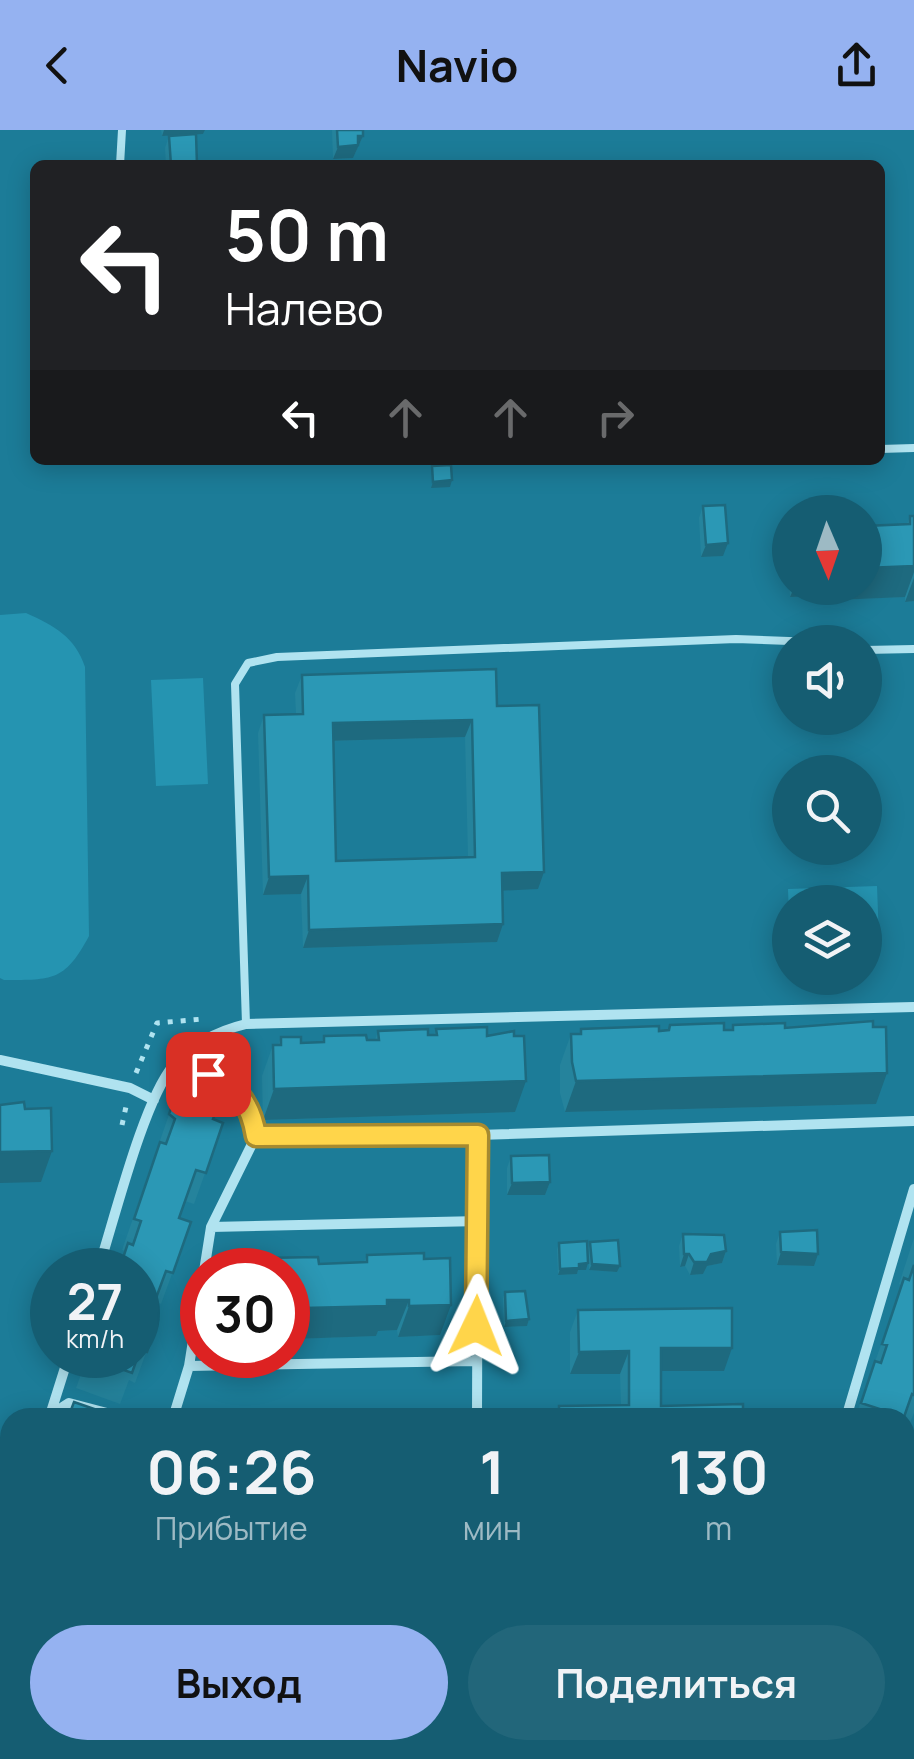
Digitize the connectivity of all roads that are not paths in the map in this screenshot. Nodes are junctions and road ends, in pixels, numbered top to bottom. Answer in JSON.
{"nodes":[{"id":1,"x":122,"y":130,"type":"edge"},
{"id":2,"x":120,"y":160,"type":"edge"},
{"id":3,"x":914,"y":448,"type":"edge"},
{"id":4,"x":885,"y":449,"type":"edge"},
{"id":5,"x":772,"y":640,"type":"edge"},
{"id":6,"x":914,"y":649,"type":"edge"},
{"id":7,"x":882,"y":650,"type":"edge"},
{"id":8,"x":914,"y":1008,"type":"edge"},
{"id":9,"x":246,"y":1024,"type":"junction"},
{"id":10,"x":0,"y":1060,"type":"edge"},
{"id":11,"x":171,"y":1068,"type":"junction"},
{"id":12,"x":154,"y":1100,"type":"junction"},
{"id":13,"x":914,"y":1121,"type":"edge"},
{"id":14,"x":478,"y":1135,"type":"junction"},
{"id":15,"x":256,"y":1136,"type":"junction"},
{"id":16,"x":914,"y":1189,"type":"edge"},
{"id":17,"x":480,"y":1221,"type":"junction"},
{"id":18,"x":211,"y":1227,"type":"junction"},
{"id":19,"x":105,"y":1248,"type":"edge"},
{"id":20,"x":208,"y":1248,"type":"edge"},
{"id":21,"x":476,"y":1361,"type":"junction"},
{"id":22,"x":310,"y":1364,"type":"edge"},
{"id":23,"x":62,"y":1378,"type":"edge"},
{"id":24,"x":185,"y":1378,"type":"edge"},
{"id":25,"x":52,"y":1408,"type":"edge"},
{"id":26,"x":62,"y":1408,"type":"edge"},
{"id":27,"x":88,"y":1408,"type":"edge"},
{"id":28,"x":176,"y":1408,"type":"edge"},
{"id":29,"x":478,"y":1408,"type":"edge"},
{"id":30,"x":849,"y":1408,"type":"edge"}],
"edges":[{"from":1,"to":2,"type":"lane"},
{"from":3,"to":4,"type":"lane"},
{"from":5,"to":9,"type":"lane"},
{"from":6,"to":7,"type":"lane"},
{"from":8,"to":9,"type":"street"},
{"from":9,"to":11,"type":"street"},
{"from":10,"to":12,"type":"street"},
{"from":11,"to":12,"type":"street"},
{"from":11,"to":15,"type":"street"},
{"from":12,"to":19,"type":"street"},
{"from":13,"to":14,"type":"street"},
{"from":14,"to":15,"type":"street"},
{"from":14,"to":17,"type":"street"},
{"from":15,"to":18,"type":"street"},
{"from":16,"to":30,"type":"street"},
{"from":17,"to":18,"type":"street"},
{"from":17,"to":21,"type":"street"},
{"from":18,"to":20,"type":"street"},
{"from":21,"to":22,"type":"street"},
{"from":21,"to":29,"type":"street"},
{"from":23,"to":25,"type":"street"},
{"from":24,"to":28,"type":"street"},
{"from":26,"to":27,"type":"street"}]}
